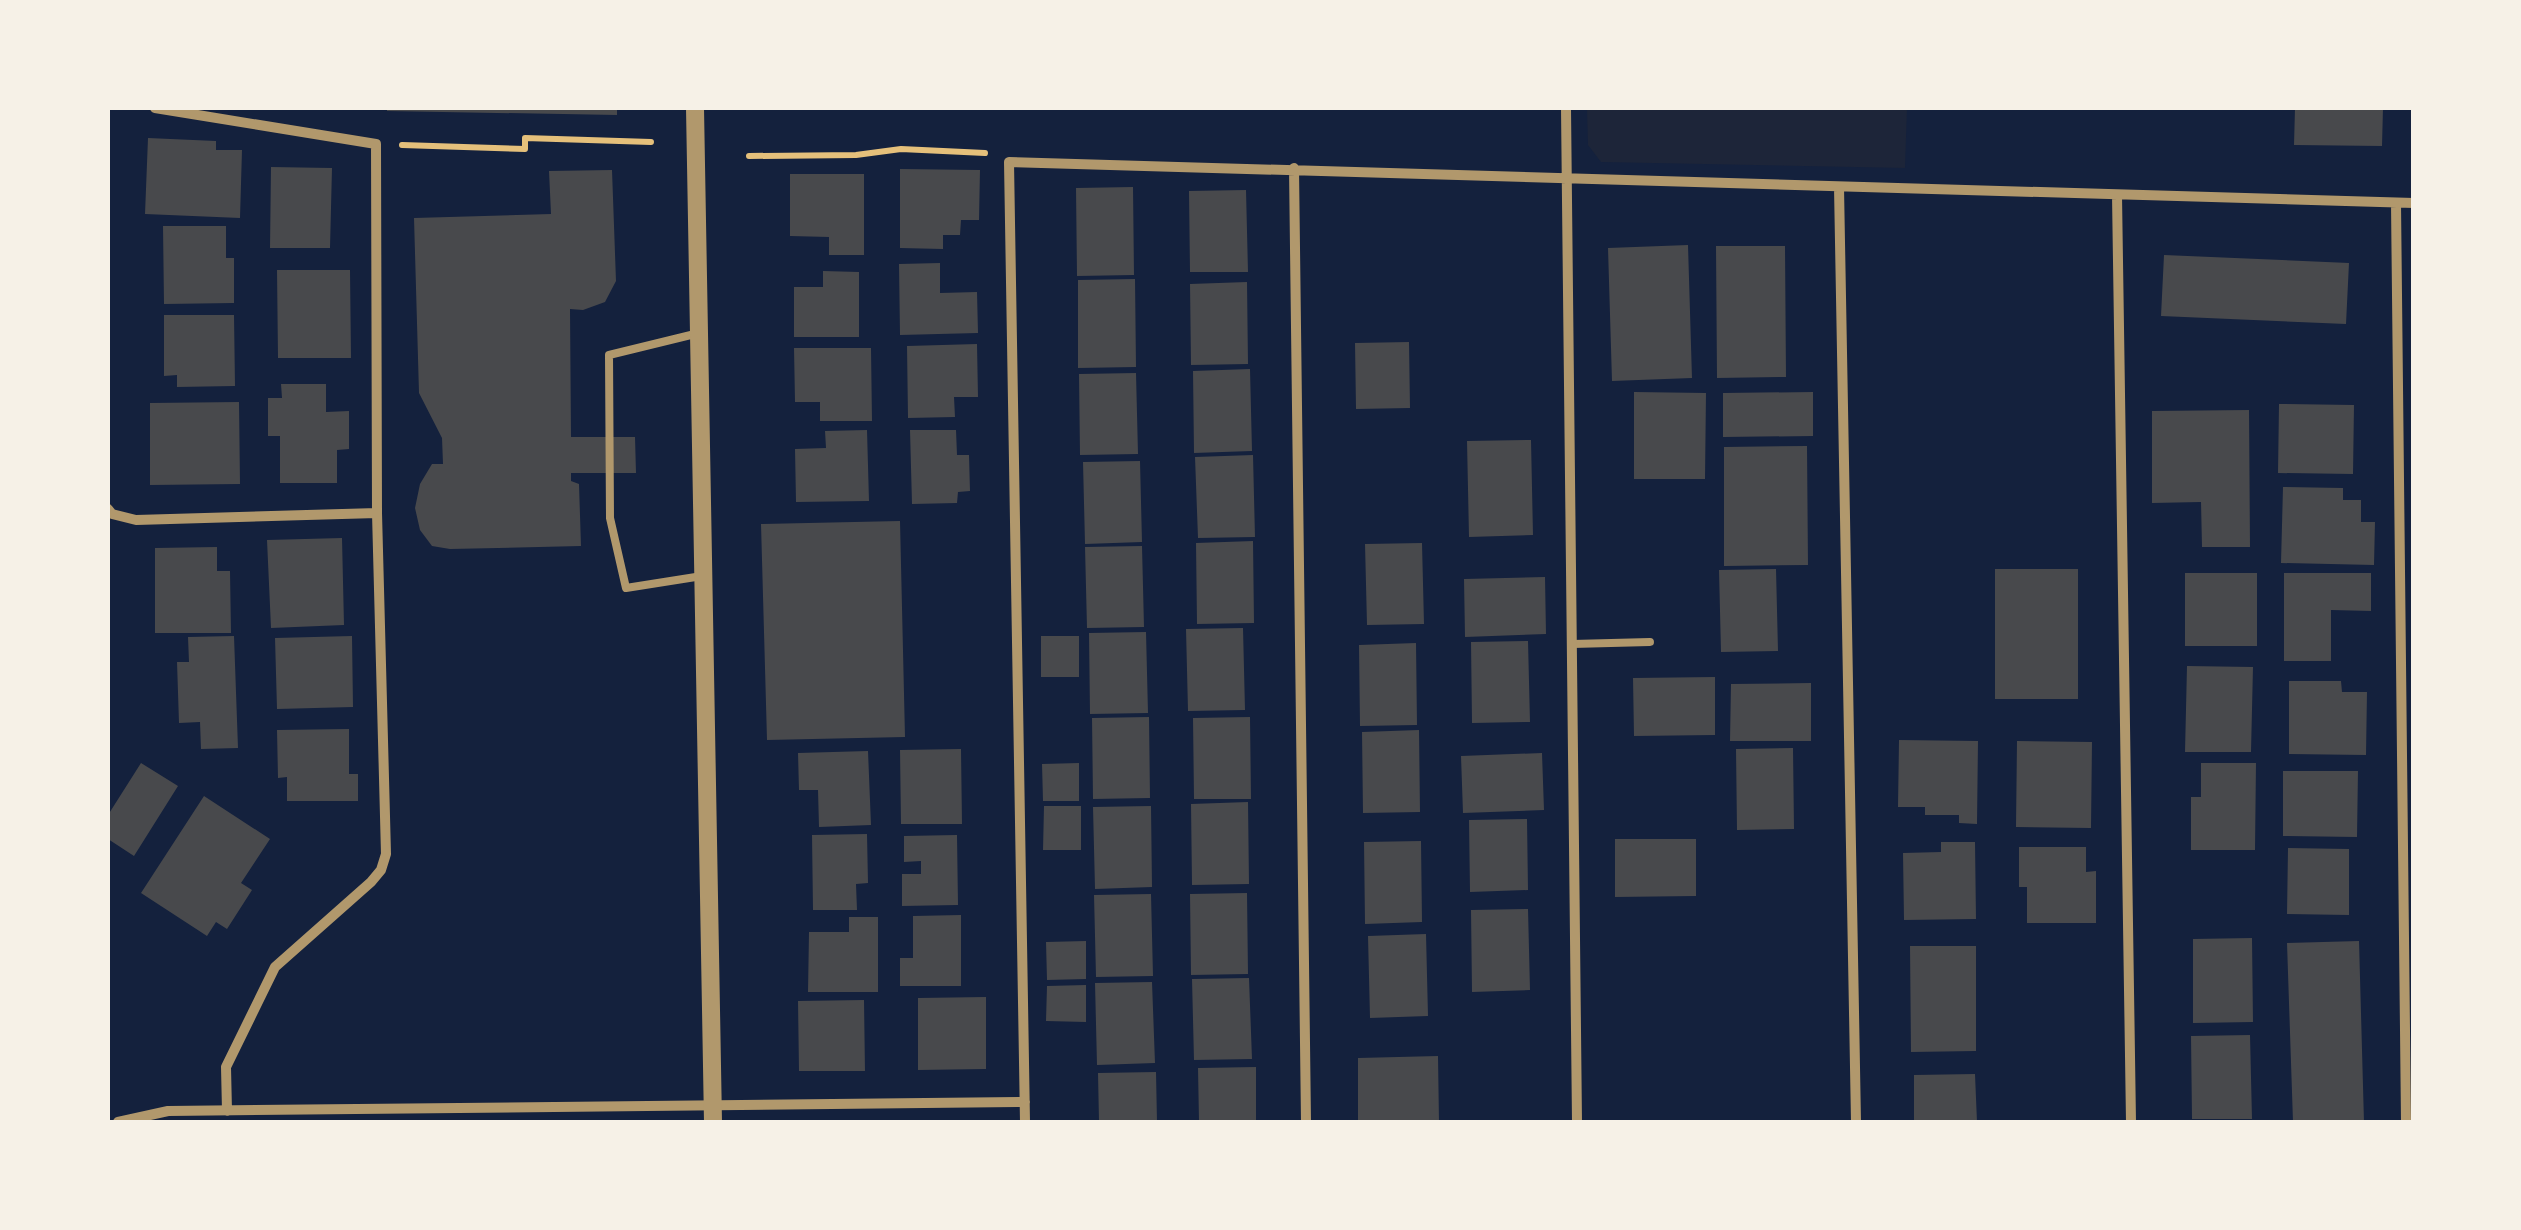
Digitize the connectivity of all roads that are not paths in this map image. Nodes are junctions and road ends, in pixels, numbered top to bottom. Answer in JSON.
{"nodes":[{"id":1,"x":156,"y":108,"type":"edge"},
{"id":2,"x":694,"y":108,"type":"edge"},
{"id":3,"x":1566,"y":108,"type":"edge"},
{"id":4,"x":1294,"y":168,"type":"junction"},
{"id":5,"x":1567,"y":180,"type":"junction"},
{"id":6,"x":1839,"y":187,"type":"junction"},
{"id":7,"x":2117,"y":195,"type":"junction"},
{"id":8,"x":2396,"y":203,"type":"junction"},
{"id":9,"x":2414,"y":203,"type":"edge"},
{"id":10,"x":699,"y":333,"type":"junction"},
{"id":11,"x":2398,"y":463,"type":"junction"},
{"id":12,"x":2414,"y":463,"type":"edge"},
{"id":13,"x":108,"y":509,"type":"edge"},
{"id":14,"x":378,"y":514,"type":"junction"},
{"id":15,"x":703,"y":576,"type":"junction"},
{"id":16,"x":1650,"y":642,"type":"dead end"},
{"id":17,"x":1572,"y":644,"type":"junction"},
{"id":18,"x":2407,"y":726,"type":"edge"},
{"id":19,"x":2409,"y":988,"type":"edge"},
{"id":20,"x":1025,"y":1102,"type":"junction"},
{"id":21,"x":227,"y":1111,"type":"junction"},
{"id":22,"x":713,"y":1113,"type":"edge"},
{"id":23,"x":400,"y":1117,"type":"edge"},
{"id":24,"x":118,"y":1122,"type":"edge"},
{"id":25,"x":1025,"y":1122,"type":"edge"},
{"id":26,"x":1306,"y":1122,"type":"edge"},
{"id":27,"x":1578,"y":1122,"type":"edge"},
{"id":28,"x":1856,"y":1122,"type":"edge"},
{"id":29,"x":2131,"y":1122,"type":"edge"},
{"id":30,"x":2406,"y":1122,"type":"edge"}],
"edges":[{"from":1,"to":14,"type":"street"},
{"from":2,"to":10,"type":"street"},
{"from":3,"to":5,"type":"street"},
{"from":4,"to":5,"type":"street"},
{"from":4,"to":20,"type":"street"},
{"from":4,"to":26,"type":"street"},
{"from":5,"to":6,"type":"street"},
{"from":5,"to":17,"type":"street"},
{"from":6,"to":7,"type":"street"},
{"from":6,"to":28,"type":"street"},
{"from":7,"to":8,"type":"street"},
{"from":7,"to":29,"type":"street"},
{"from":8,"to":9,"type":"street"},
{"from":8,"to":11,"type":"street"},
{"from":10,"to":15,"type":"street"},
{"from":10,"to":15,"type":"lane"},
{"from":11,"to":12,"type":"street"},
{"from":11,"to":18,"type":"street"},
{"from":13,"to":14,"type":"street"},
{"from":14,"to":21,"type":"street"},
{"from":15,"to":22,"type":"street"},
{"from":16,"to":17,"type":"lane"},
{"from":17,"to":27,"type":"street"},
{"from":18,"to":19,"type":"street"},
{"from":19,"to":30,"type":"street"},
{"from":20,"to":22,"type":"street"},
{"from":20,"to":25,"type":"street"},
{"from":21,"to":23,"type":"street"},
{"from":21,"to":24,"type":"street"},
{"from":22,"to":23,"type":"street"}]}
